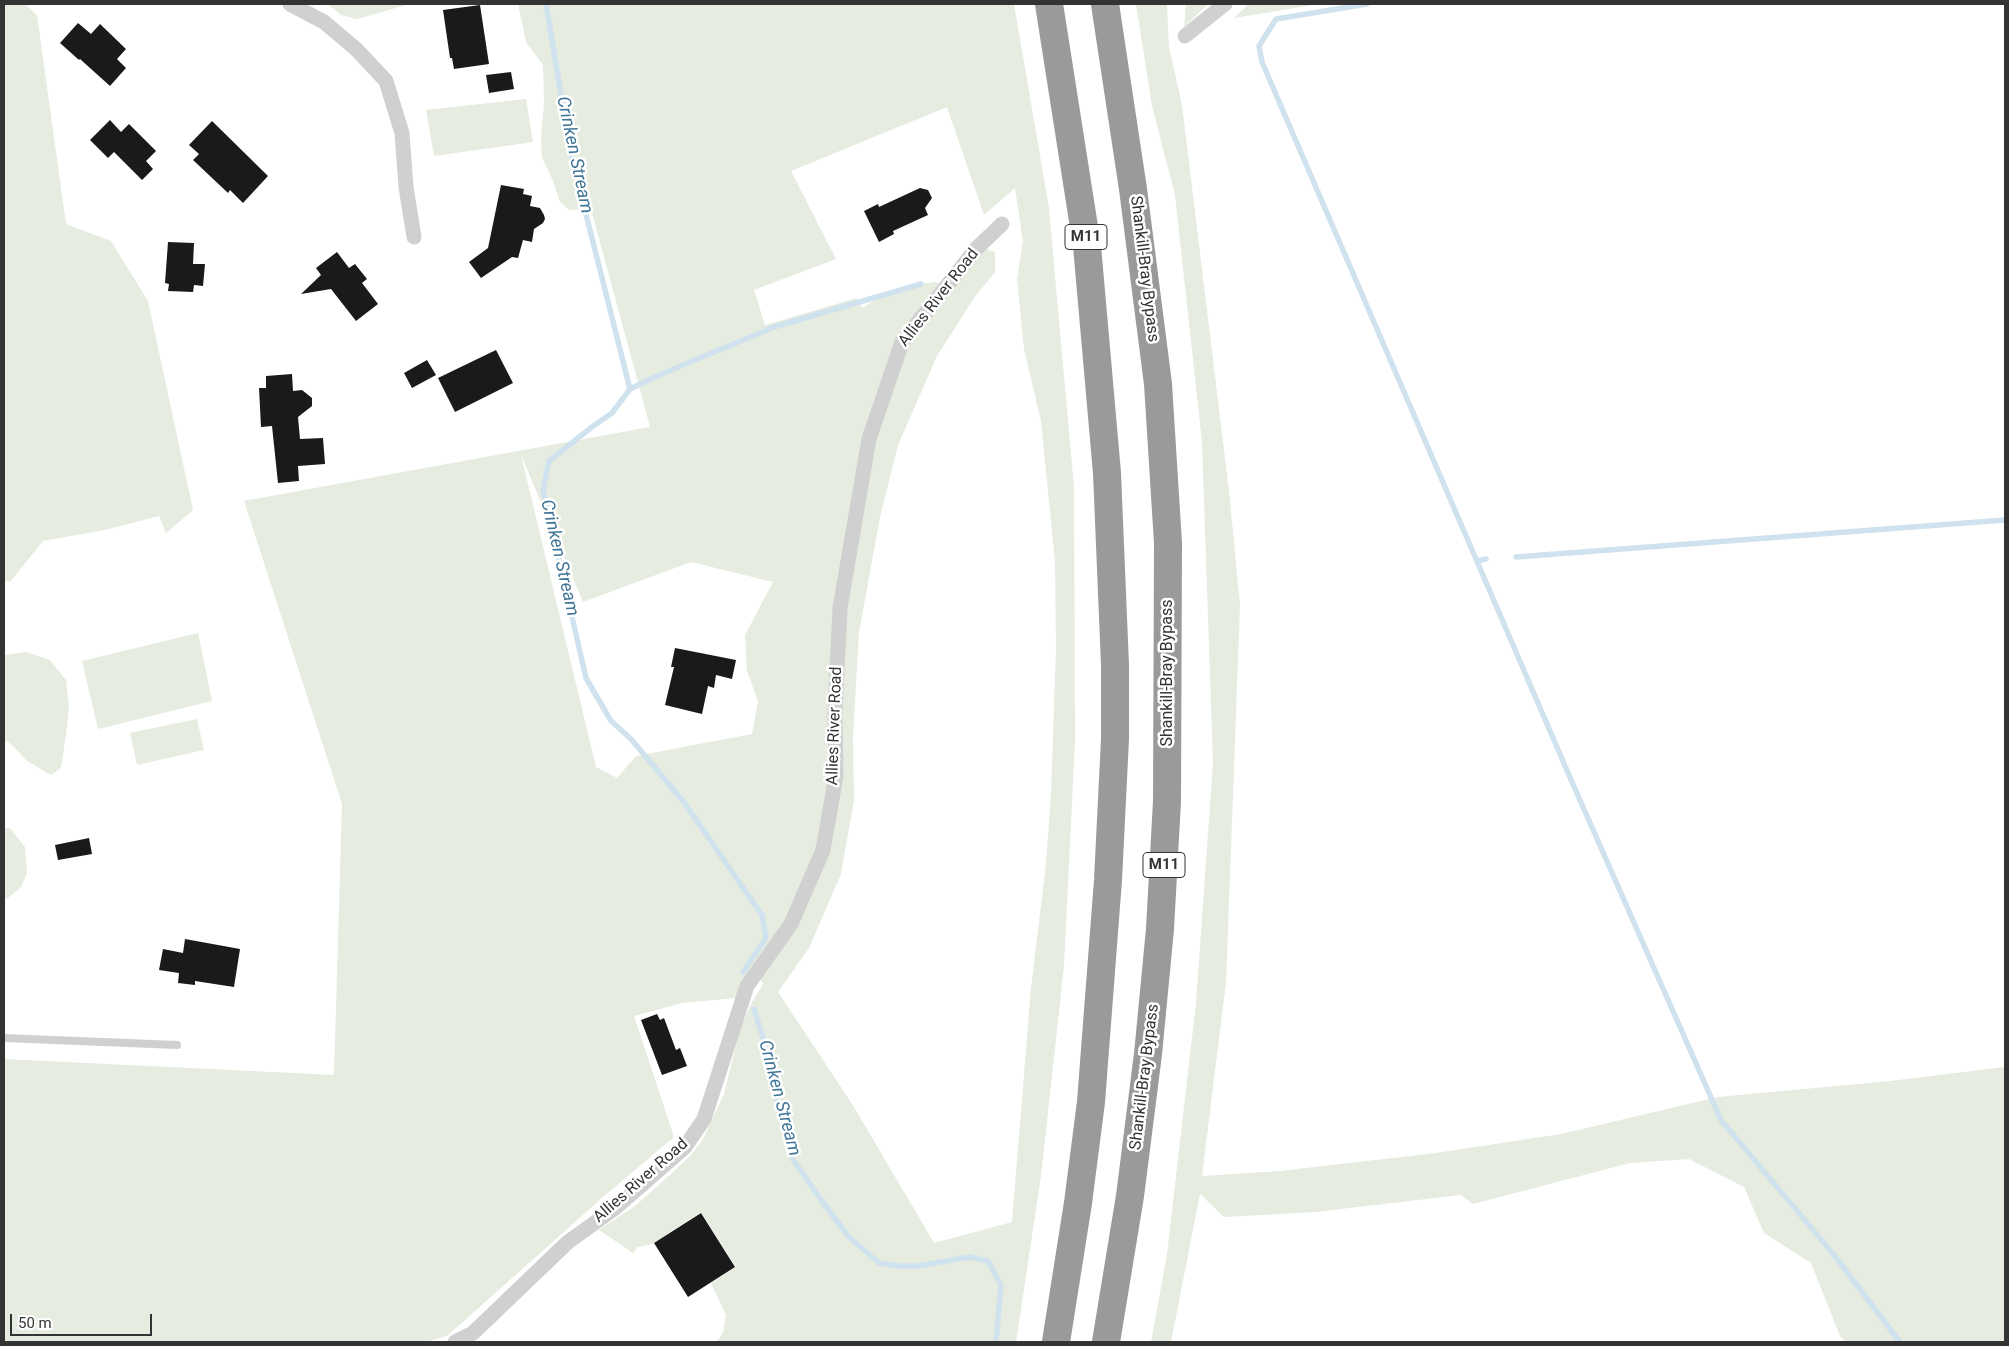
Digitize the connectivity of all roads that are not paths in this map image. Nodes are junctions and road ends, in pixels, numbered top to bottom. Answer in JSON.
{"nodes":[{"id":1,"x":290,"y":4,"type":"edge"},
{"id":2,"x":1049,"y":4,"type":"edge"},
{"id":3,"x":1104,"y":4,"type":"edge"},
{"id":4,"x":1225,"y":4,"type":"edge"},
{"id":5,"x":1185,"y":36,"type":"dead end"},
{"id":6,"x":1002,"y":224,"type":"dead end"},
{"id":7,"x":414,"y":237,"type":"dead end"},
{"id":8,"x":4,"y":1038,"type":"edge"},
{"id":9,"x":177,"y":1045,"type":"dead end"},
{"id":10,"x":455,"y":1342,"type":"edge"},
{"id":11,"x":1056,"y":1342,"type":"edge"},
{"id":12,"x":1106,"y":1342,"type":"edge"}],
"edges":[{"from":1,"to":7,"type":"street"},
{"from":2,"to":11,"type":"highway","number":"M11"},
{"from":3,"to":12,"type":"highway","name":"Shankill-Bray Bypass","number":"M11"},
{"from":4,"to":5,"type":"street"},
{"from":6,"to":10,"type":"street","name":"Allies River Road"},
{"from":8,"to":9,"type":"lane"}]}
